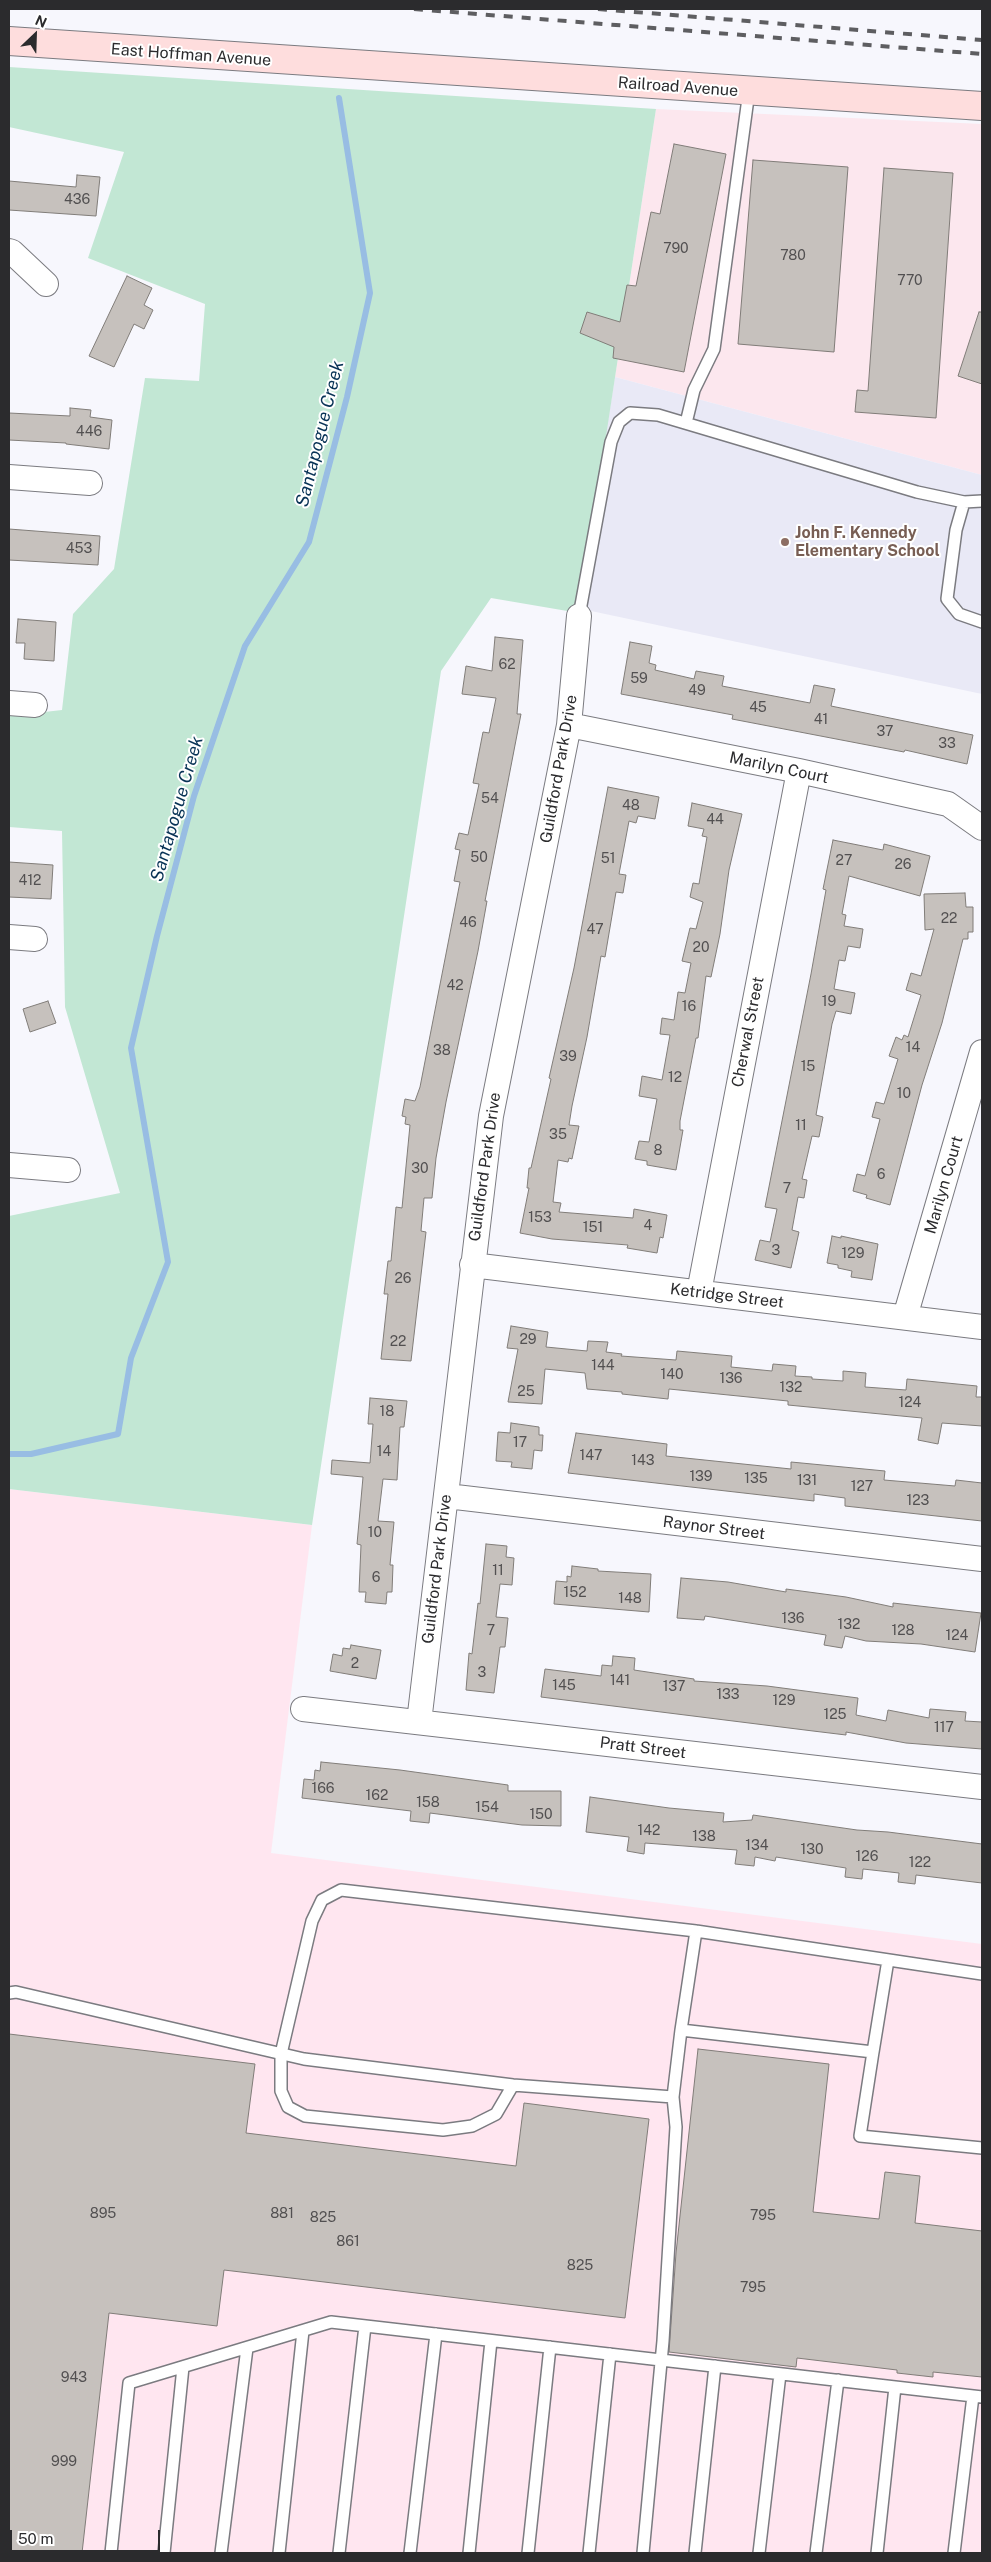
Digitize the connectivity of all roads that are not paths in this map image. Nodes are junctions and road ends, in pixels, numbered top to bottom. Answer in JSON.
{"nodes":[{"id":1,"x":9,"y":41,"type":"edge"},
{"id":2,"x":374,"y":67,"type":"joint"},
{"id":3,"x":749,"y":91,"type":"junction"},
{"id":4,"x":982,"y":106,"type":"edge"},
{"id":5,"x":9,"y":251,"type":"edge"},
{"id":6,"x":46,"y":284,"type":"dead end"},
{"id":7,"x":686,"y":423,"type":"junction"},
{"id":8,"x":9,"y":477,"type":"edge"},
{"id":9,"x":90,"y":483,"type":"dead end"},
{"id":10,"x":982,"y":501,"type":"edge"},
{"id":11,"x":964,"y":502,"type":"junction"},
{"id":12,"x":579,"y":616,"type":"joint"},
{"id":13,"x":982,"y":622,"type":"edge"},
{"id":14,"x":9,"y":703,"type":"edge"},
{"id":15,"x":35,"y":705,"type":"dead end"},
{"id":16,"x":569,"y":726,"type":"junction"},
{"id":17,"x":800,"y":771,"type":"junction"},
{"id":18,"x":982,"y":828,"type":"edge"},
{"id":19,"x":9,"y":936,"type":"edge"},
{"id":20,"x":35,"y":939,"type":"dead end"},
{"id":21,"x":982,"y":1052,"type":"edge"},
{"id":22,"x":9,"y":1165,"type":"edge"},
{"id":23,"x":68,"y":1170,"type":"dead end"},
{"id":24,"x":472,"y":1265,"type":"junction"},
{"id":25,"x":699,"y":1292,"type":"junction"},
{"id":26,"x":906,"y":1317,"type":"junction"},
{"id":27,"x":982,"y":1327,"type":"edge"},
{"id":28,"x":447,"y":1496,"type":"junction"},
{"id":29,"x":982,"y":1559,"type":"edge"},
{"id":30,"x":303,"y":1709,"type":"dead end"},
{"id":31,"x":418,"y":1722,"type":"junction"},
{"id":32,"x":982,"y":1787,"type":"edge"},
{"id":33,"x":696,"y":1931,"type":"junction"},
{"id":34,"x":888,"y":1960,"type":"junction"},
{"id":35,"x":982,"y":1974,"type":"edge"},
{"id":36,"x":9,"y":1994,"type":"edge"},
{"id":37,"x":681,"y":2030,"type":"junction"},
{"id":38,"x":873,"y":2052,"type":"junction"},
{"id":39,"x":280,"y":2054,"type":"junction"},
{"id":40,"x":512,"y":2085,"type":"junction"},
{"id":41,"x":674,"y":2097,"type":"junction"},
{"id":42,"x":982,"y":2148,"type":"edge"},
{"id":43,"x":365,"y":2326,"type":"junction"},
{"id":44,"x":303,"y":2331,"type":"junction"},
{"id":45,"x":436,"y":2334,"type":"junction"},
{"id":46,"x":491,"y":2341,"type":"junction"},
{"id":47,"x":550,"y":2347,"type":"junction"},
{"id":48,"x":246,"y":2348,"type":"junction"},
{"id":49,"x":610,"y":2354,"type":"junction"},
{"id":50,"x":662,"y":2360,"type":"junction"},
{"id":51,"x":715,"y":2366,"type":"junction"},
{"id":52,"x":183,"y":2367,"type":"junction"},
{"id":53,"x":780,"y":2374,"type":"junction"},
{"id":54,"x":838,"y":2380,"type":"junction"},
{"id":55,"x":895,"y":2387,"type":"junction"},
{"id":56,"x":978,"y":2396,"type":"edge"},
{"id":57,"x":111,"y":2553,"type":"edge"},
{"id":58,"x":164,"y":2553,"type":"edge"},
{"id":59,"x":221,"y":2553,"type":"edge"},
{"id":60,"x":279,"y":2553,"type":"edge"},
{"id":61,"x":339,"y":2553,"type":"edge"},
{"id":62,"x":410,"y":2553,"type":"edge"},
{"id":63,"x":469,"y":2553,"type":"edge"},
{"id":64,"x":528,"y":2553,"type":"edge"},
{"id":65,"x":589,"y":2553,"type":"edge"},
{"id":66,"x":643,"y":2553,"type":"edge"},
{"id":67,"x":695,"y":2553,"type":"edge"},
{"id":68,"x":759,"y":2553,"type":"edge"},
{"id":69,"x":816,"y":2553,"type":"edge"},
{"id":70,"x":877,"y":2553,"type":"edge"},
{"id":71,"x":954,"y":2553,"type":"edge"}],
"edges":[{"from":1,"to":2,"type":"main road","name":"East Hoffman Avenue"},
{"from":2,"to":3,"type":"main road","name":"Railroad Avenue"},
{"from":3,"to":4,"type":"main road","name":"Railroad Avenue"},
{"from":3,"to":7,"type":"lane"},
{"from":5,"to":6,"type":"street"},
{"from":7,"to":11,"type":"lane"},
{"from":7,"to":12,"type":"lane"},
{"from":8,"to":9,"type":"street"},
{"from":10,"to":11,"type":"lane"},
{"from":11,"to":13,"type":"lane"},
{"from":12,"to":16,"type":"street","name":"Guildford Park Drive"},
{"from":14,"to":15,"type":"street"},
{"from":16,"to":17,"type":"street","name":"Marilyn Court"},
{"from":16,"to":24,"type":"street","name":"Guildford Park Drive"},
{"from":17,"to":18,"type":"street","name":"Marilyn Court"},
{"from":17,"to":25,"type":"street","name":"Cherwal Street"},
{"from":19,"to":20,"type":"street"},
{"from":21,"to":26,"type":"street","name":"Marilyn Court"},
{"from":22,"to":23,"type":"street"},
{"from":24,"to":25,"type":"street","name":"Ketridge Street"},
{"from":24,"to":28,"type":"street","name":"Guildford Park Drive"},
{"from":25,"to":26,"type":"street","name":"Ketridge Street"},
{"from":26,"to":27,"type":"street","name":"Ketridge Street"},
{"from":28,"to":29,"type":"street","name":"Raynor Street"},
{"from":28,"to":31,"type":"street","name":"Guildford Park Drive"},
{"from":30,"to":31,"type":"street","name":"Pratt Street"},
{"from":31,"to":32,"type":"street","name":"Pratt Street"},
{"from":33,"to":34,"type":"lane"},
{"from":33,"to":37,"type":"lane"},
{"from":33,"to":39,"type":"lane"},
{"from":34,"to":35,"type":"lane"},
{"from":34,"to":38,"type":"lane"},
{"from":36,"to":39,"type":"lane"},
{"from":37,"to":38,"type":"lane"},
{"from":37,"to":41,"type":"lane"},
{"from":38,"to":42,"type":"lane"},
{"from":39,"to":40,"type":"lane"},
{"from":39,"to":40,"type":"lane"},
{"from":40,"to":41,"type":"lane"},
{"from":41,"to":50,"type":"lane"},
{"from":43,"to":44,"type":"lane"},
{"from":43,"to":45,"type":"lane"},
{"from":43,"to":61,"type":"lane"},
{"from":44,"to":48,"type":"lane"},
{"from":44,"to":60,"type":"lane"},
{"from":45,"to":46,"type":"lane"},
{"from":45,"to":62,"type":"lane"},
{"from":46,"to":47,"type":"lane"},
{"from":46,"to":63,"type":"lane"},
{"from":47,"to":49,"type":"lane"},
{"from":47,"to":64,"type":"lane"},
{"from":48,"to":52,"type":"lane"},
{"from":48,"to":59,"type":"lane"},
{"from":49,"to":50,"type":"lane"},
{"from":49,"to":65,"type":"lane"},
{"from":50,"to":51,"type":"lane"},
{"from":50,"to":66,"type":"lane"},
{"from":51,"to":53,"type":"lane"},
{"from":51,"to":67,"type":"lane"},
{"from":52,"to":57,"type":"lane"},
{"from":52,"to":58,"type":"lane"},
{"from":53,"to":54,"type":"lane"},
{"from":53,"to":68,"type":"lane"},
{"from":54,"to":55,"type":"lane"},
{"from":54,"to":69,"type":"lane"},
{"from":55,"to":56,"type":"lane"},
{"from":55,"to":70,"type":"lane"},
{"from":56,"to":71,"type":"lane"}]}
